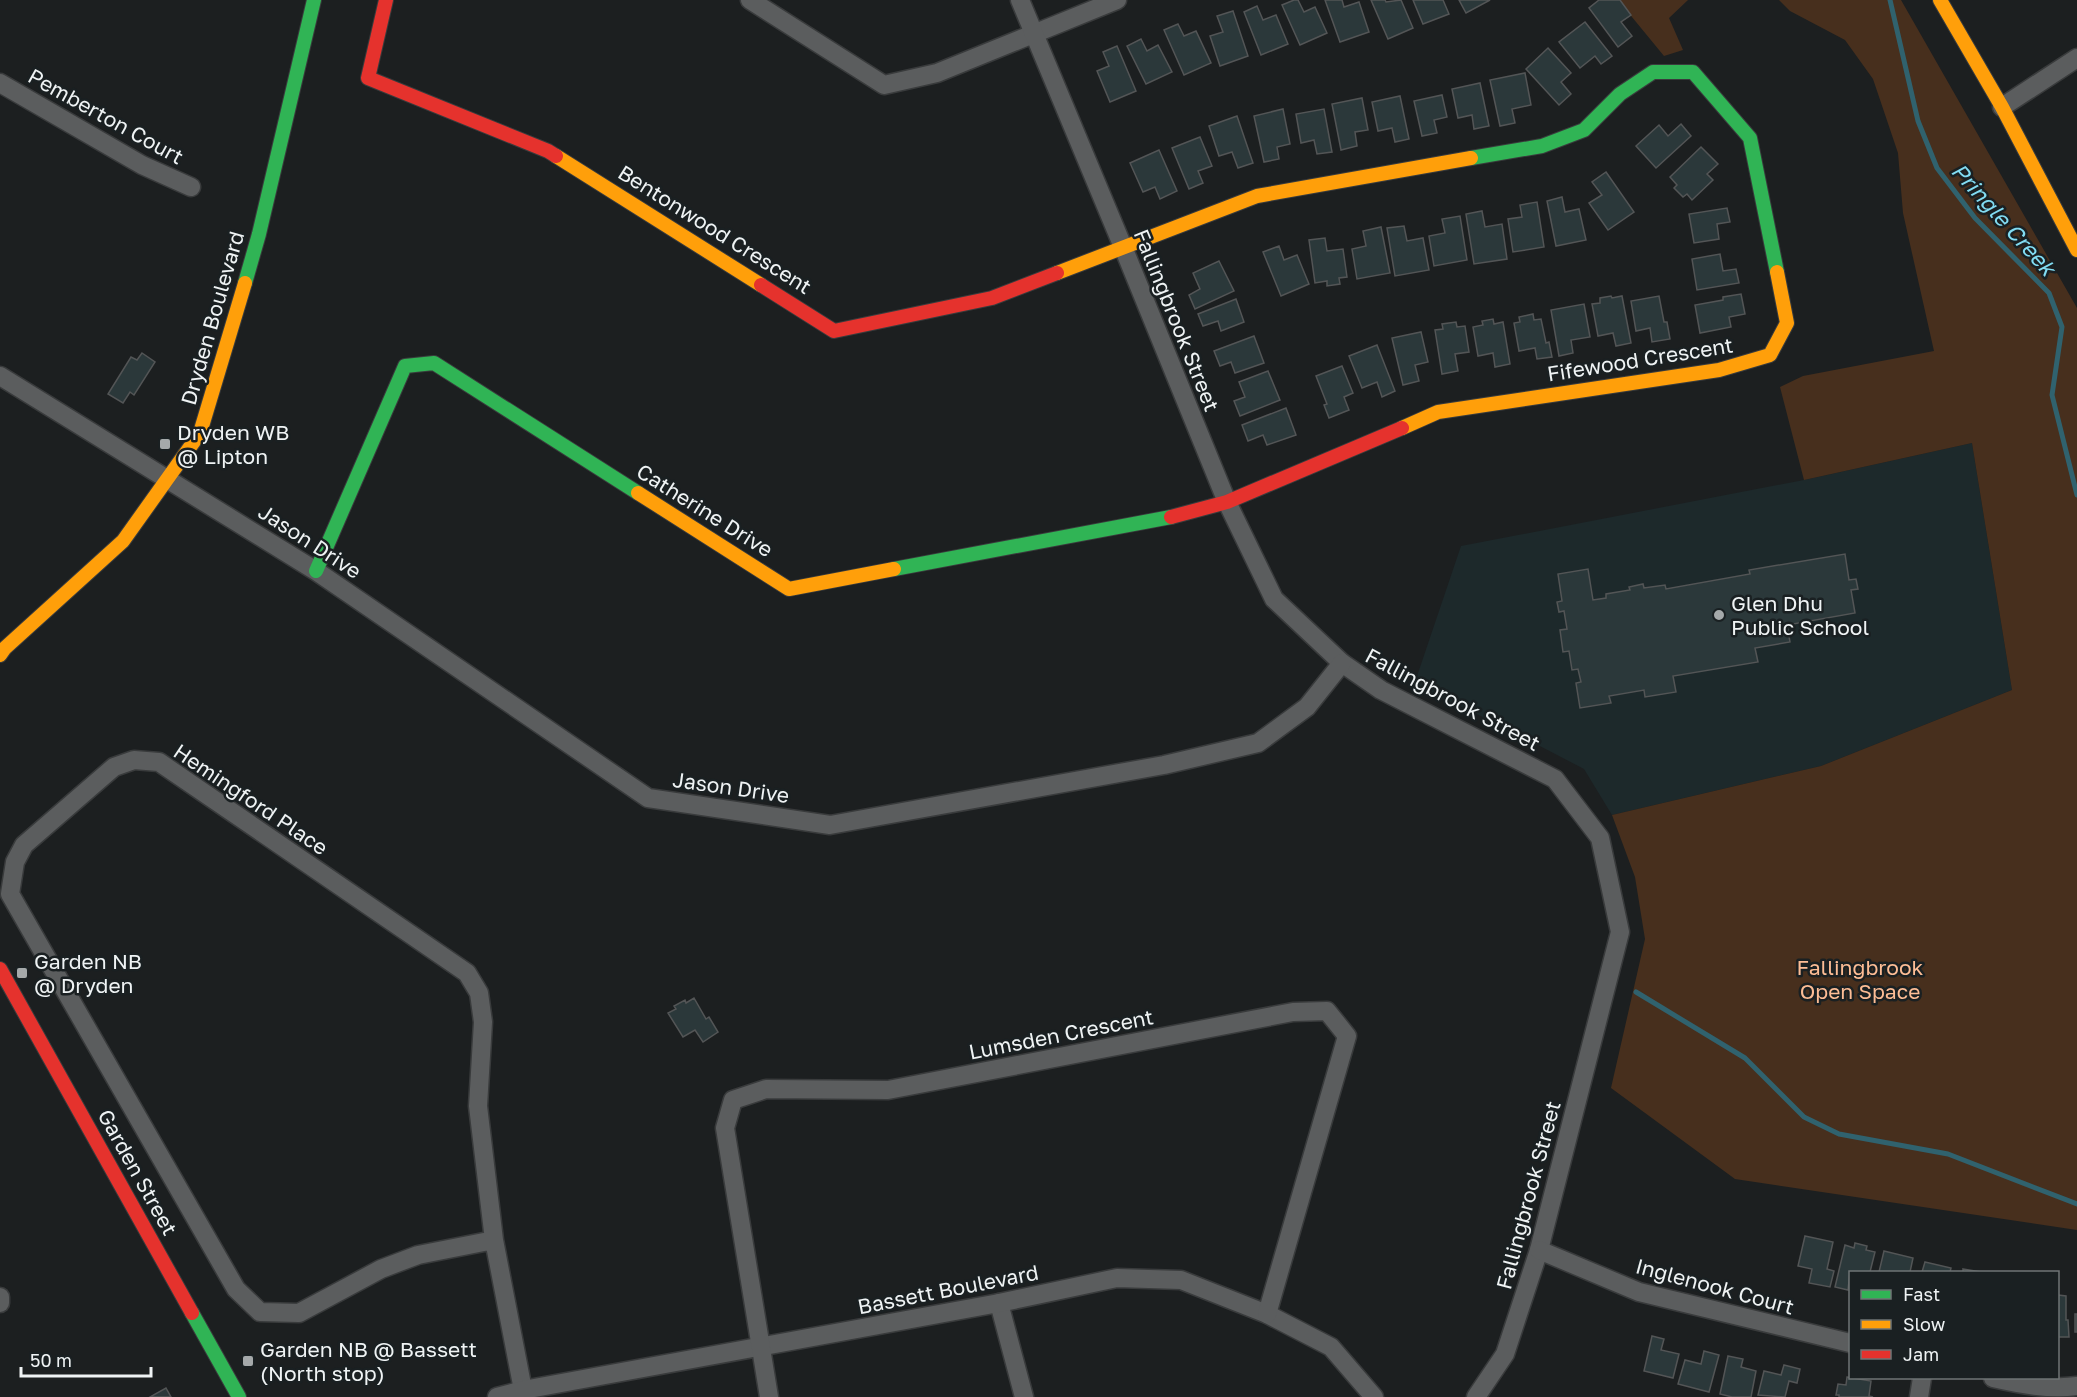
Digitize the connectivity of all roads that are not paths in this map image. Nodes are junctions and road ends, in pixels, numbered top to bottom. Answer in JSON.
{"nodes":[{"id":1,"x":314,"y":0,"type":"edge"},
{"id":2,"x":386,"y":0,"type":"edge"},
{"id":3,"x":750,"y":0,"type":"edge"},
{"id":4,"x":1020,"y":0,"type":"edge"},
{"id":5,"x":1117,"y":0,"type":"edge"},
{"id":6,"x":1940,"y":0,"type":"edge"},
{"id":7,"x":1033,"y":33,"type":"junction"},
{"id":8,"x":2077,"y":58,"type":"edge"},
{"id":9,"x":0,"y":83,"type":"edge"},
{"id":10,"x":2002,"y":108,"type":"junction"},
{"id":11,"x":191,"y":187,"type":"dead end"},
{"id":12,"x":1124,"y":248,"type":"junction"},
{"id":13,"x":2077,"y":250,"type":"edge"},
{"id":14,"x":0,"y":376,"type":"edge"},
{"id":15,"x":169,"y":479,"type":"junction"},
{"id":16,"x":1227,"y":502,"type":"junction"},
{"id":17,"x":316,"y":571,"type":"junction"},
{"id":18,"x":2,"y":651,"type":"edge"},
{"id":19,"x":1342,"y":663,"type":"junction"},
{"id":20,"x":0,"y":969,"type":"edge"},
{"id":21,"x":494,"y":1240,"type":"junction"},
{"id":22,"x":1539,"y":1250,"type":"junction"},
{"id":23,"x":0,"y":1297,"type":"edge"},
{"id":24,"x":0,"y":1303,"type":"edge"},
{"id":25,"x":999,"y":1303,"type":"junction"},
{"id":26,"x":1267,"y":1314,"type":"junction"},
{"id":27,"x":1849,"y":1343,"type":"edge"},
{"id":28,"x":761,"y":1347,"type":"junction"},
{"id":29,"x":1922,"y":1379,"type":"edge"},
{"id":30,"x":2001,"y":1379,"type":"edge"},
{"id":31,"x":2077,"y":1386,"type":"edge"},
{"id":32,"x":523,"y":1390,"type":"junction"},
{"id":33,"x":238,"y":1397,"type":"edge"},
{"id":34,"x":497,"y":1397,"type":"edge"},
{"id":35,"x":769,"y":1397,"type":"edge"},
{"id":36,"x":1024,"y":1397,"type":"edge"},
{"id":37,"x":1374,"y":1397,"type":"edge"},
{"id":38,"x":1476,"y":1397,"type":"edge"},
{"id":39,"x":1919,"y":1397,"type":"edge"}],
"edges":[{"from":1,"to":15,"type":"street","name":"Dryden Boulevard"},
{"from":2,"to":12,"type":"street","name":"Bentonwood Crescent"},
{"from":3,"to":7,"type":"street"},
{"from":4,"to":7,"type":"street","name":"Fallingbrook Street"},
{"from":5,"to":7,"type":"street"},
{"from":6,"to":10,"type":"street"},
{"from":7,"to":12,"type":"street","name":"Fallingbrook Street"},
{"from":8,"to":10,"type":"street"},
{"from":9,"to":11,"type":"street","name":"Pemberton Court"},
{"from":10,"to":13,"type":"street"},
{"from":12,"to":16,"type":"street","name":"Fallingbrook Street"},
{"from":12,"to":16,"type":"street","name":"Fifewood Crescent"},
{"from":14,"to":15,"type":"street","name":"Jason Drive"},
{"from":15,"to":17,"type":"street","name":"Jason Drive"},
{"from":15,"to":18,"type":"street","name":"Dryden Boulevard"},
{"from":16,"to":17,"type":"street","name":"Catherine Drive"},
{"from":16,"to":19,"type":"street","name":"Fallingbrook Street"},
{"from":17,"to":19,"type":"street","name":"Jason Drive"},
{"from":19,"to":22,"type":"street","name":"Fallingbrook Street"},
{"from":20,"to":33,"type":"street","name":"Garden Street"},
{"from":21,"to":21,"type":"street","name":"Hemingford Place"},
{"from":21,"to":32,"type":"street","name":"Hemingford Place"},
{"from":22,"to":27,"type":"street","name":"Inglenook Court"},
{"from":22,"to":38,"type":"street","name":"Fallingbrook Street"},
{"from":23,"to":24,"type":"street"},
{"from":25,"to":26,"type":"street","name":"Bassett Boulevard"},
{"from":25,"to":28,"type":"street","name":"Bassett Boulevard"},
{"from":25,"to":36,"type":"street"},
{"from":26,"to":28,"type":"street","name":"Lumsden Crescent"},
{"from":26,"to":37,"type":"street","name":"Bassett Boulevard"},
{"from":28,"to":32,"type":"street","name":"Bassett Boulevard"},
{"from":28,"to":35,"type":"street"},
{"from":29,"to":39,"type":"street"},
{"from":30,"to":31,"type":"street"},
{"from":32,"to":34,"type":"street","name":"Bassett Boulevard"}]}
